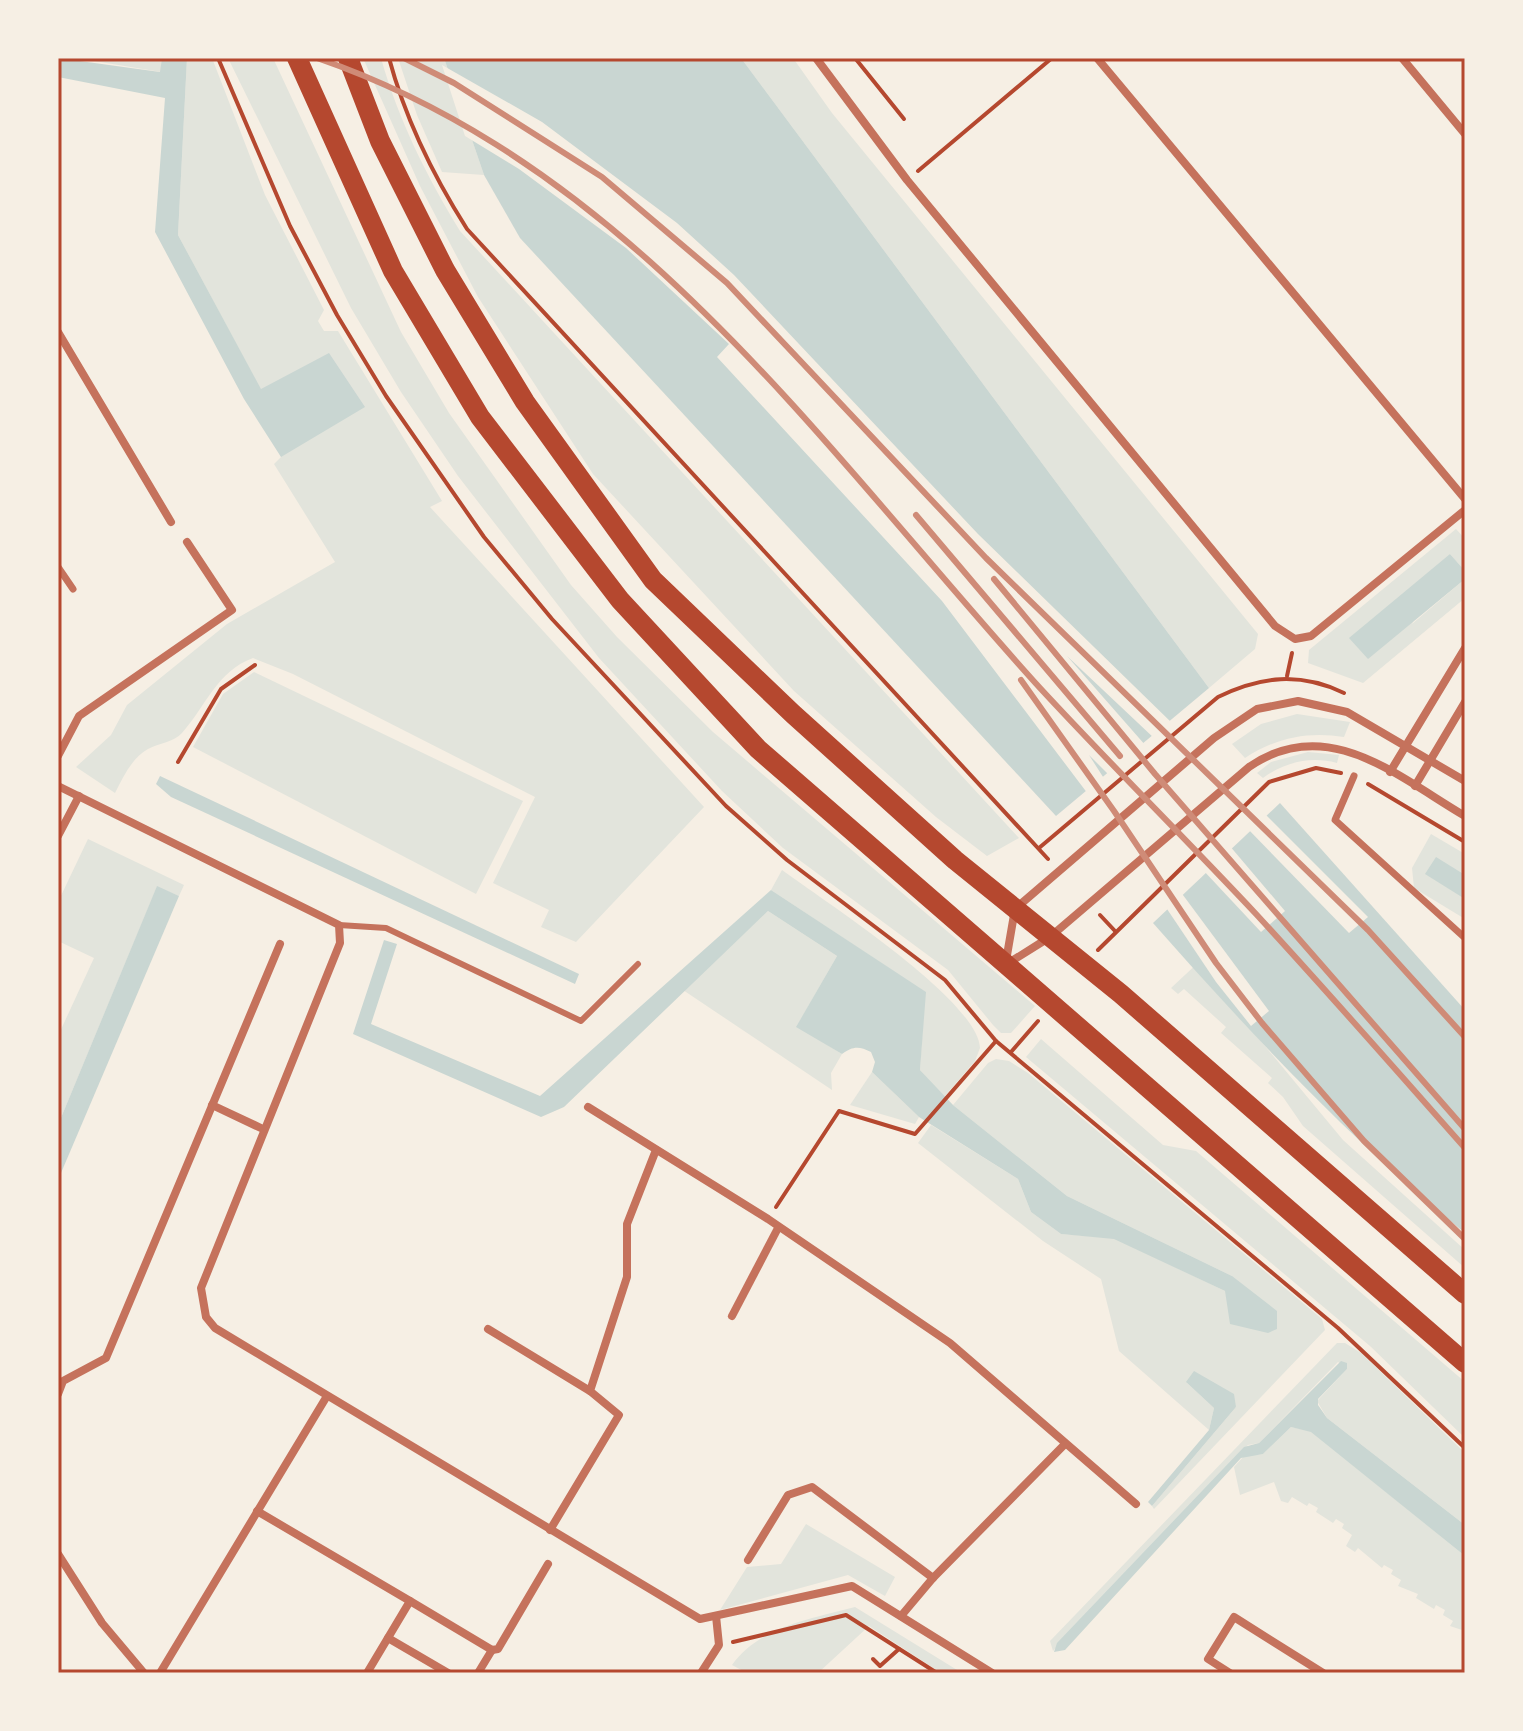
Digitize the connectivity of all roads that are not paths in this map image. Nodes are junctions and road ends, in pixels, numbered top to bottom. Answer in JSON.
{"nodes":[{"id":1,"x":297,"y":58,"type":"edge"},
{"id":2,"x":348,"y":58,"type":"edge"},
{"id":3,"x":816,"y":58,"type":"edge"},
{"id":4,"x":1097,"y":58,"type":"edge"},
{"id":5,"x":1402,"y":58,"type":"edge"},
{"id":6,"x":1465,"y":134,"type":"edge"},
{"id":7,"x":58,"y":332,"type":"edge"},
{"id":8,"x":1465,"y":499,"type":"edge"},
{"id":9,"x":1465,"y":510,"type":"edge"},
{"id":10,"x":171,"y":522,"type":"dead end"},
{"id":11,"x":187,"y":542,"type":"dead end"},
{"id":12,"x":58,"y":567,"type":"edge"},
{"id":13,"x":73,"y":589,"type":"dead end"},
{"id":14,"x":1465,"y":648,"type":"edge"},
{"id":15,"x":1465,"y":702,"type":"edge"},
{"id":16,"x":1406,"y":745,"type":"junction"},
{"id":17,"x":58,"y":756,"type":"edge"},
{"id":18,"x":1430,"y":760,"type":"junction"},
{"id":19,"x":1390,"y":772,"type":"junction"},
{"id":20,"x":1354,"y":776,"type":"road end"},
{"id":21,"x":1465,"y":781,"type":"edge"},
{"id":22,"x":58,"y":786,"type":"edge"},
{"id":23,"x":1415,"y":786,"type":"junction"},
{"id":24,"x":79,"y":796,"type":"junction"},
{"id":25,"x":1465,"y":816,"type":"edge"},
{"id":26,"x":58,"y":836,"type":"edge"},
{"id":27,"x":1015,"y":909,"type":"junction"},
{"id":28,"x":339,"y":925,"type":"junction"},
{"id":29,"x":1050,"y":937,"type":"junction"},
{"id":30,"x":1465,"y":938,"type":"edge"},
{"id":31,"x":280,"y":944,"type":"dead end"},
{"id":32,"x":638,"y":964,"type":"dead end"},
{"id":33,"x":1005,"y":965,"type":"junction"},
{"id":34,"x":212,"y":1105,"type":"junction"},
{"id":35,"x":588,"y":1107,"type":"dead end"},
{"id":36,"x":263,"y":1129,"type":"junction"},
{"id":37,"x":656,"y":1150,"type":"junction"},
{"id":38,"x":778,"y":1228,"type":"junction"},
{"id":39,"x":1465,"y":1294,"type":"edge"},
{"id":40,"x":732,"y":1316,"type":"dead end"},
{"id":41,"x":488,"y":1329,"type":"dead end"},
{"id":42,"x":1465,"y":1363,"type":"edge"},
{"id":43,"x":590,"y":1391,"type":"junction"},
{"id":44,"x":58,"y":1394,"type":"edge"},
{"id":45,"x":327,"y":1396,"type":"junction"},
{"id":46,"x":1065,"y":1444,"type":"junction"},
{"id":47,"x":1136,"y":1504,"type":"dead end"},
{"id":48,"x":257,"y":1511,"type":"junction"},
{"id":49,"x":550,"y":1530,"type":"junction"},
{"id":50,"x":58,"y":1554,"type":"edge"},
{"id":51,"x":748,"y":1560,"type":"dead end"},
{"id":52,"x":548,"y":1564,"type":"dead end"},
{"id":53,"x":933,"y":1578,"type":"junction"},
{"id":54,"x":410,"y":1601,"type":"junction"},
{"id":55,"x":716,"y":1616,"type":"junction"},
{"id":56,"x":901,"y":1616,"type":"junction"},
{"id":57,"x":388,"y":1638,"type":"junction"},
{"id":58,"x":492,"y":1650,"type":"junction"},
{"id":59,"x":144,"y":1673,"type":"edge"},
{"id":60,"x":160,"y":1673,"type":"edge"},
{"id":61,"x":367,"y":1673,"type":"edge"},
{"id":62,"x":448,"y":1673,"type":"edge"},
{"id":63,"x":478,"y":1673,"type":"edge"},
{"id":64,"x":701,"y":1673,"type":"edge"},
{"id":65,"x":992,"y":1673,"type":"edge"},
{"id":66,"x":1230,"y":1673,"type":"edge"},
{"id":67,"x":1323,"y":1673,"type":"edge"}],
"edges":[{"from":1,"to":33,"type":"main road"},
{"from":2,"to":27,"type":"main road"},
{"from":3,"to":9,"type":"street"},
{"from":4,"to":8,"type":"street"},
{"from":5,"to":6,"type":"street"},
{"from":7,"to":10,"type":"street"},
{"from":11,"to":17,"type":"street"},
{"from":12,"to":13,"type":"street"},
{"from":14,"to":16,"type":"street"},
{"from":15,"to":18,"type":"street"},
{"from":16,"to":18,"type":"street"},
{"from":16,"to":19,"type":"street"},
{"from":16,"to":27,"type":"street"},
{"from":18,"to":21,"type":"street"},
{"from":18,"to":23,"type":"street"},
{"from":19,"to":23,"type":"street"},
{"from":19,"to":29,"type":"street"},
{"from":20,"to":30,"type":"street"},
{"from":22,"to":24,"type":"street"},
{"from":23,"to":25,"type":"street"},
{"from":24,"to":26,"type":"street"},
{"from":24,"to":28,"type":"street"},
{"from":27,"to":29,"type":"main road"},
{"from":27,"to":33,"type":"street"},
{"from":28,"to":32,"type":"lane"},
{"from":28,"to":36,"type":"street"},
{"from":29,"to":33,"type":"street"},
{"from":29,"to":39,"type":"main road"},
{"from":31,"to":34,"type":"street"},
{"from":33,"to":42,"type":"main road"},
{"from":34,"to":36,"type":"street"},
{"from":34,"to":44,"type":"street"},
{"from":35,"to":37,"type":"street"},
{"from":36,"to":45,"type":"street"},
{"from":37,"to":38,"type":"street"},
{"from":37,"to":43,"type":"street"},
{"from":38,"to":40,"type":"street"},
{"from":38,"to":46,"type":"street"},
{"from":41,"to":43,"type":"street"},
{"from":43,"to":49,"type":"street"},
{"from":45,"to":48,"type":"street"},
{"from":45,"to":49,"type":"street"},
{"from":46,"to":47,"type":"street"},
{"from":46,"to":53,"type":"street"},
{"from":48,"to":54,"type":"street"},
{"from":48,"to":60,"type":"street"},
{"from":49,"to":55,"type":"street"},
{"from":50,"to":59,"type":"street"},
{"from":51,"to":53,"type":"street"},
{"from":52,"to":58,"type":"street"},
{"from":53,"to":56,"type":"street"},
{"from":54,"to":57,"type":"street"},
{"from":54,"to":58,"type":"street"},
{"from":55,"to":56,"type":"street"},
{"from":55,"to":64,"type":"street"},
{"from":56,"to":65,"type":"street"},
{"from":57,"to":61,"type":"street"},
{"from":57,"to":62,"type":"street"},
{"from":58,"to":63,"type":"street"},
{"from":66,"to":67,"type":"street"}]}
